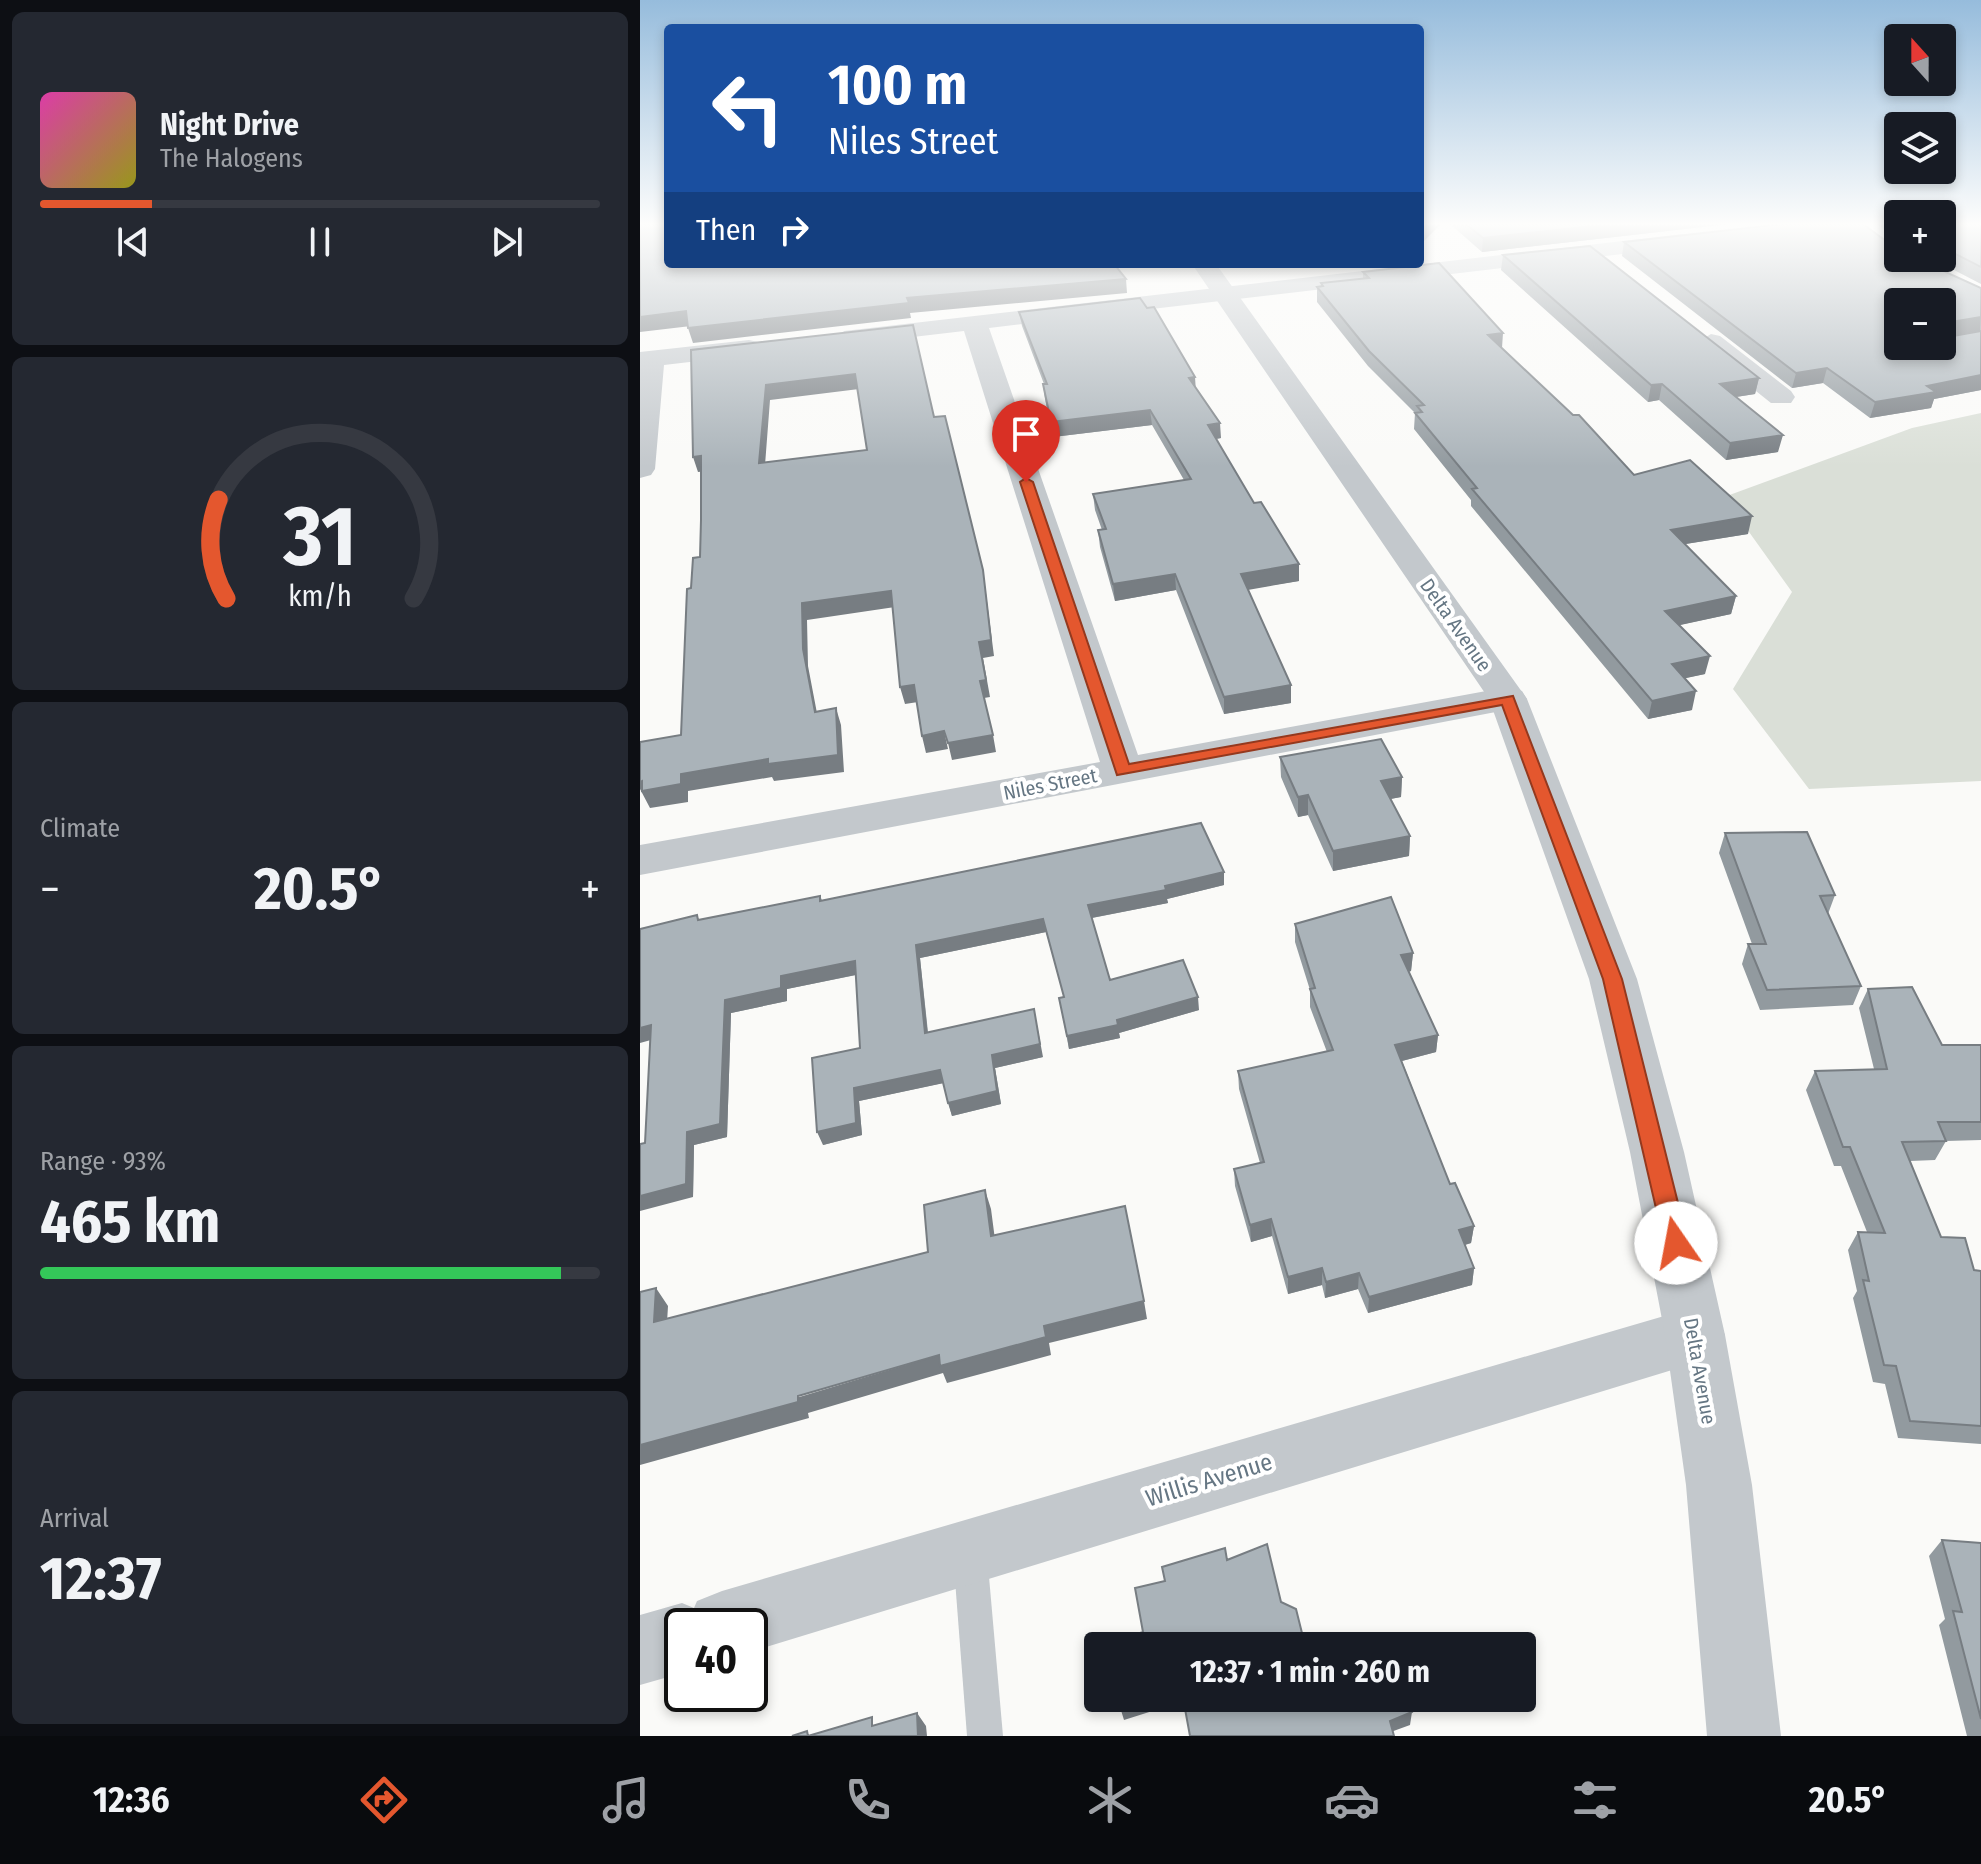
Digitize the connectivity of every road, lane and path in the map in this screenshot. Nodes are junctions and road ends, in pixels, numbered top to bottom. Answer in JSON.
{"nodes":[{"id":1,"x":1133,"y":305,"type":"edge"},
{"id":2,"x":1233,"y":305,"type":"edge"},
{"id":3,"x":974,"y":322,"type":"junction"},
{"id":4,"x":1694,"y":329,"type":"edge"},
{"id":5,"x":824,"y":339,"type":"edge"},
{"id":6,"x":777,"y":345,"type":"edge"},
{"id":7,"x":646,"y":360,"type":"edge"},
{"id":8,"x":1781,"y":397,"type":"dead end"},
{"id":9,"x":640,"y":469,"type":"edge"},
{"id":10,"x":1508,"y":699,"type":"junction"},
{"id":11,"x":1123,"y":771,"type":"junction"},
{"id":12,"x":640,"y":860,"type":"edge"},
{"id":13,"x":1695,"y":1335,"type":"junction"},
{"id":14,"x":970,"y":1553,"type":"junction"},
{"id":15,"x":768,"y":1612,"type":"edge"},
{"id":16,"x":664,"y":1643,"type":"edge"},
{"id":17,"x":640,"y":1650,"type":"edge"},
{"id":18,"x":985,"y":1736,"type":"edge"},
{"id":19,"x":1744,"y":1736,"type":"edge"}],
"edges":[{"from":1,"to":3,"type":"street"},
{"from":2,"to":10,"type":"street","name":"Delta Avenue"},
{"from":3,"to":5,"type":"street"},
{"from":3,"to":11,"type":"street"},
{"from":4,"to":8,"type":"street"},
{"from":6,"to":7,"type":"street"},
{"from":7,"to":9,"type":"street"},
{"from":10,"to":11,"type":"street","name":"Niles Street"},
{"from":10,"to":13,"type":"street","name":"Delta Avenue"},
{"from":11,"to":12,"type":"street","name":"Niles Street"},
{"from":13,"to":14,"type":"street","name":"Willis Avenue"},
{"from":13,"to":19,"type":"street","name":"Delta Avenue"},
{"from":14,"to":15,"type":"street","name":"Willis Avenue"},
{"from":14,"to":18,"type":"lane"},
{"from":16,"to":17,"type":"street"}]}
